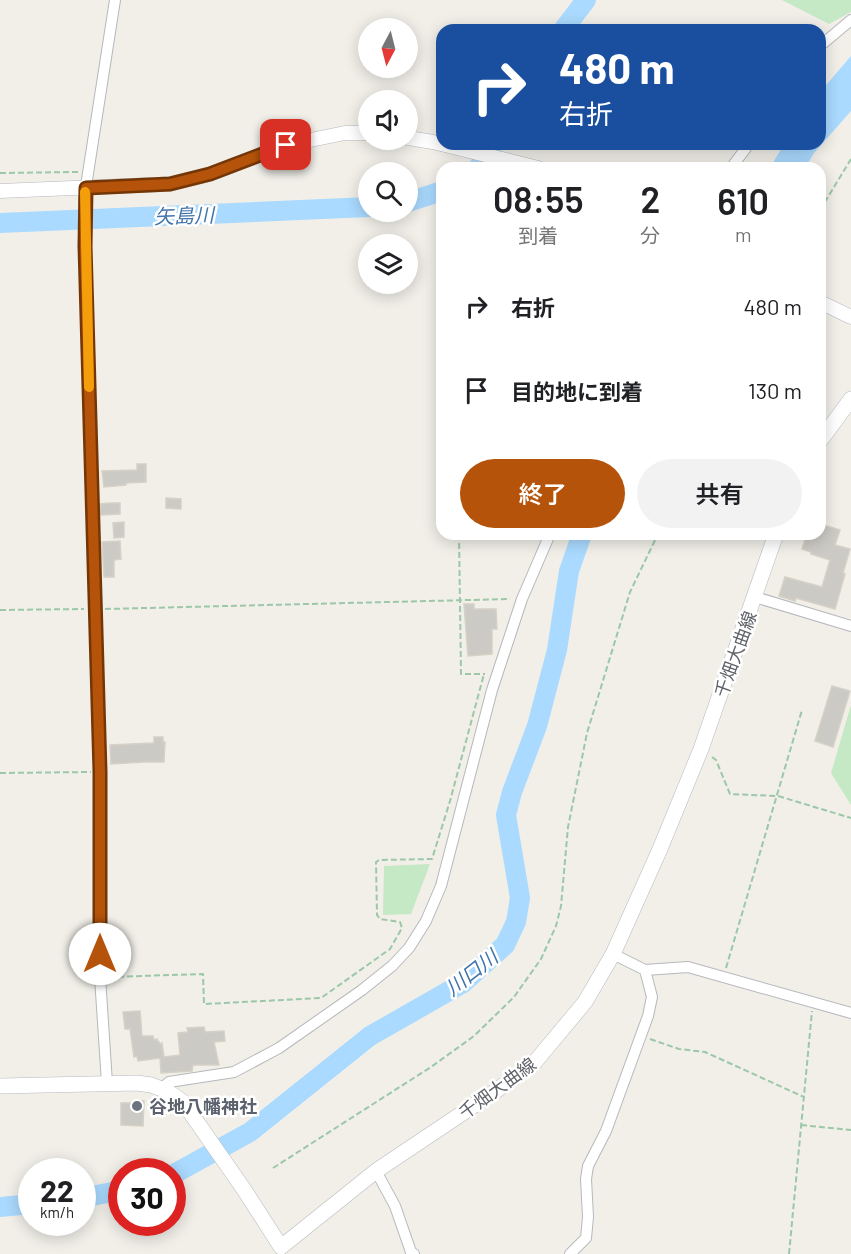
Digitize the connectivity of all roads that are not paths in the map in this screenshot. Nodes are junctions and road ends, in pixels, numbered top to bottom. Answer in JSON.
{"nodes":[{"id":1,"x":116,"y":0,"type":"edge"},
{"id":2,"x":851,"y":20,"type":"edge"},
{"id":3,"x":826,"y":41,"type":"edge"},
{"id":4,"x":358,"y":133,"type":"edge"},
{"id":5,"x":418,"y":140,"type":"edge"},
{"id":6,"x":436,"y":143,"type":"edge"},
{"id":7,"x":467,"y":150,"type":"edge"},
{"id":8,"x":513,"y":162,"type":"edge"},
{"id":9,"x":0,"y":191,"type":"edge"},
{"id":10,"x":85,"y":194,"type":"junction"},
{"id":11,"x":826,"y":305,"type":"edge"},
{"id":12,"x":851,"y":317,"type":"edge"},
{"id":13,"x":851,"y":399,"type":"edge"},
{"id":14,"x":826,"y":433,"type":"edge"},
{"id":15,"x":547,"y":540,"type":"edge"},
{"id":16,"x":775,"y":540,"type":"edge"},
{"id":17,"x":755,"y":597,"type":"junction"},
{"id":18,"x":851,"y":626,"type":"edge"},
{"id":19,"x":613,"y":954,"type":"junction"},
{"id":20,"x":645,"y":969,"type":"junction"},
{"id":21,"x":851,"y":1013,"type":"edge"},
{"id":22,"x":107,"y":1083,"type":"junction"},
{"id":23,"x":0,"y":1086,"type":"edge"},
{"id":24,"x":161,"y":1089,"type":"junction"},
{"id":25,"x":376,"y":1171,"type":"junction"},
{"id":26,"x":276,"y":1250,"type":"edge"},
{"id":27,"x":414,"y":1254,"type":"edge"},
{"id":28,"x":570,"y":1254,"type":"edge"}],
"edges":[{"from":1,"to":10,"type":"street"},
{"from":2,"to":3,"type":"street"},
{"from":4,"to":10,"type":"street"},
{"from":5,"to":6,"type":"street"},
{"from":7,"to":8,"type":"street"},
{"from":9,"to":10,"type":"street"},
{"from":10,"to":22,"type":"street"},
{"from":11,"to":12,"type":"street"},
{"from":13,"to":14,"type":"main road"},
{"from":15,"to":24,"type":"street"},
{"from":16,"to":17,"type":"main road","name":"千畑大曲線"},
{"from":17,"to":18,"type":"street"},
{"from":17,"to":19,"type":"main road","name":"千畑大曲線"},
{"from":19,"to":20,"type":"street"},
{"from":19,"to":25,"type":"main road","name":"千畑大曲線"},
{"from":20,"to":21,"type":"street"},
{"from":20,"to":28,"type":"street"},
{"from":22,"to":23,"type":"main road","name":"千畑大曲線"},
{"from":22,"to":24,"type":"main road","name":"千畑大曲線"},
{"from":24,"to":26,"type":"main road","name":"千畑大曲線"},
{"from":25,"to":26,"type":"main road","name":"千畑大曲線"},
{"from":25,"to":27,"type":"street"}]}
